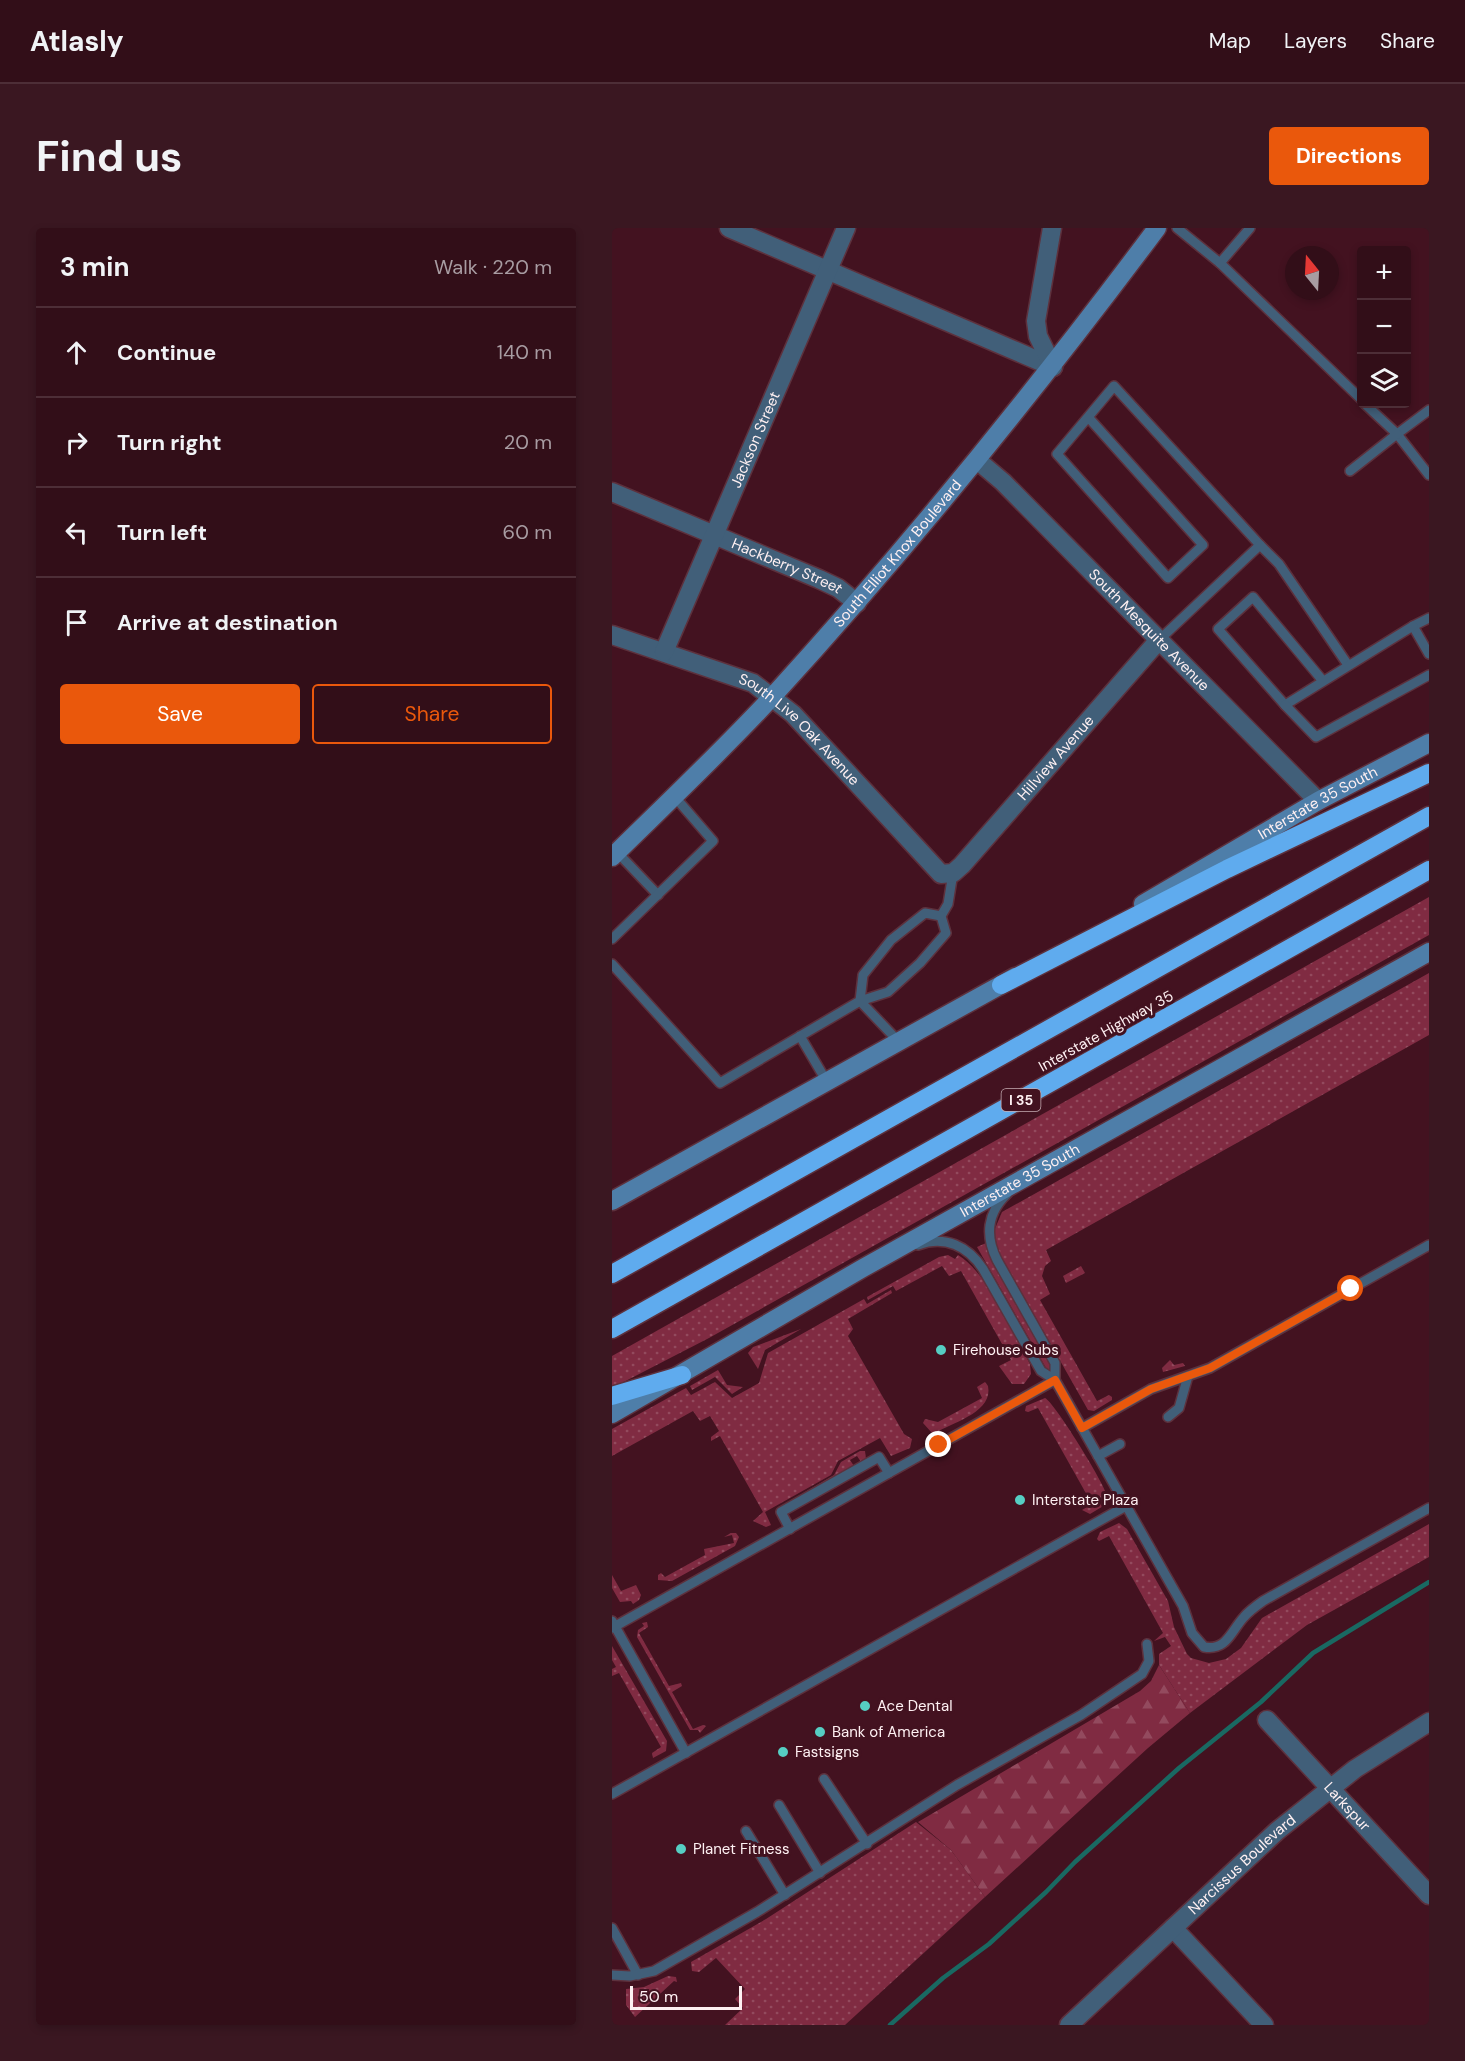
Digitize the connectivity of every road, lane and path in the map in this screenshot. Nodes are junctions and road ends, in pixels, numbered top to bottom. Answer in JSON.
{"nodes":[{"id":1,"x":729,"y":228,"type":"edge"},
{"id":2,"x":846,"y":228,"type":"edge"},
{"id":3,"x":1052,"y":228,"type":"edge"},
{"id":4,"x":1157,"y":228,"type":"edge"},
{"id":5,"x":1177,"y":228,"type":"edge"},
{"id":6,"x":1250,"y":228,"type":"edge"},
{"id":7,"x":1220,"y":263,"type":"junction"},
{"id":8,"x":828,"y":270,"type":"junction"},
{"id":9,"x":1053,"y":367,"type":"junction"},
{"id":10,"x":1357,"y":395,"type":"edge"},
{"id":11,"x":1369,"y":408,"type":"edge"},
{"id":12,"x":1429,"y":410,"type":"edge"},
{"id":13,"x":1088,"y":417,"type":"junction"},
{"id":14,"x":1397,"y":435,"type":"junction"},
{"id":15,"x":977,"y":460,"type":"junction"},
{"id":16,"x":1350,"y":471,"type":"dead end"},
{"id":17,"x":1429,"y":475,"type":"edge"},
{"id":18,"x":612,"y":492,"type":"edge"},
{"id":19,"x":713,"y":536,"type":"junction"},
{"id":20,"x":1260,"y":545,"type":"junction"},
{"id":21,"x":857,"y":603,"type":"junction"},
{"id":22,"x":1429,"y":618,"type":"edge"},
{"id":23,"x":1413,"y":626,"type":"junction"},
{"id":24,"x":612,"y":635,"type":"edge"},
{"id":25,"x":1158,"y":641,"type":"junction"},
{"id":26,"x":664,"y":652,"type":"junction"},
{"id":27,"x":1429,"y":654,"type":"edge"},
{"id":28,"x":1348,"y":665,"type":"junction"},
{"id":29,"x":1429,"y":675,"type":"edge"},
{"id":30,"x":1323,"y":681,"type":"junction"},
{"id":31,"x":771,"y":698,"type":"junction"},
{"id":32,"x":1286,"y":705,"type":"junction"},
{"id":33,"x":1429,"y":743,"type":"edge"},
{"id":34,"x":1429,"y":773,"type":"edge"},
{"id":35,"x":675,"y":797,"type":"junction"},
{"id":36,"x":1318,"y":801,"type":"junction"},
{"id":37,"x":1429,"y":816,"type":"edge"},
{"id":38,"x":614,"y":855,"type":"edge"},
{"id":39,"x":1429,"y":870,"type":"edge"},
{"id":40,"x":953,"y":873,"type":"junction"},
{"id":41,"x":658,"y":895,"type":"junction"},
{"id":42,"x":941,"y":916,"type":"junction"},
{"id":43,"x":612,"y":939,"type":"edge"},
{"id":44,"x":1429,"y":952,"type":"edge"},
{"id":45,"x":612,"y":964,"type":"edge"},
{"id":46,"x":1001,"y":986,"type":"junction"},
{"id":47,"x":860,"y":1002,"type":"junction"},
{"id":48,"x":800,"y":1036,"type":"junction"},
{"id":49,"x":900,"y":1044,"type":"junction"},
{"id":50,"x":827,"y":1082,"type":"junction"},
{"id":51,"x":1039,"y":1171,"type":"junction"},
{"id":52,"x":612,"y":1201,"type":"edge"},
{"id":53,"x":1429,"y":1245,"type":"edge"},
{"id":54,"x":863,"y":1268,"type":"junction"},
{"id":55,"x":612,"y":1274,"type":"edge"},
{"id":56,"x":612,"y":1329,"type":"edge"},
{"id":57,"x":682,"y":1375,"type":"junction"},
{"id":58,"x":1188,"y":1376,"type":"junction"},
{"id":59,"x":1055,"y":1380,"type":"junction"},
{"id":60,"x":612,"y":1396,"type":"edge"},
{"id":61,"x":612,"y":1414,"type":"edge"},
{"id":62,"x":1168,"y":1417,"type":"dead end"},
{"id":63,"x":1082,"y":1428,"type":"junction"},
{"id":64,"x":1120,"y":1444,"type":"dead end"},
{"id":65,"x":1098,"y":1456,"type":"junction"},
{"id":66,"x":889,"y":1473,"type":"junction"},
{"id":67,"x":1126,"y":1506,"type":"junction"},
{"id":68,"x":1429,"y":1508,"type":"edge"},
{"id":69,"x":790,"y":1528,"type":"junction"},
{"id":70,"x":613,"y":1625,"type":"edge"},
{"id":71,"x":1147,"y":1644,"type":"dead end"},
{"id":72,"x":1266,"y":1720,"type":"dead end"},
{"id":73,"x":1429,"y":1722,"type":"edge"},
{"id":74,"x":686,"y":1752,"type":"junction"},
{"id":75,"x":824,"y":1779,"type":"dead end"},
{"id":76,"x":1329,"y":1788,"type":"junction"},
{"id":77,"x":612,"y":1794,"type":"edge"},
{"id":78,"x":779,"y":1805,"type":"dead end"},
{"id":79,"x":746,"y":1831,"type":"dead end"},
{"id":80,"x":867,"y":1844,"type":"junction"},
{"id":81,"x":820,"y":1873,"type":"junction"},
{"id":82,"x":1429,"y":1894,"type":"edge"},
{"id":83,"x":785,"y":1895,"type":"junction"},
{"id":84,"x":612,"y":1928,"type":"edge"},
{"id":85,"x":1173,"y":1928,"type":"junction"},
{"id":86,"x":612,"y":1975,"type":"edge"},
{"id":87,"x":639,"y":1975,"type":"junction"},
{"id":88,"x":1069,"y":2025,"type":"edge"},
{"id":89,"x":1264,"y":2025,"type":"edge"}],
"edges":[{"from":1,"to":8,"type":"street"},
{"from":2,"to":8,"type":"street","name":"Jackson Street"},
{"from":3,"to":9,"type":"street"},
{"from":4,"to":9,"type":"main road","name":"South Elliot Knox Boulevard"},
{"from":5,"to":7,"type":"lane"},
{"from":6,"to":7,"type":"lane"},
{"from":7,"to":10,"type":"lane"},
{"from":8,"to":9,"type":"street"},
{"from":8,"to":19,"type":"street","name":"Jackson Street"},
{"from":9,"to":15,"type":"main road","name":"South Elliot Knox Boulevard"},
{"from":11,"to":14,"type":"lane"},
{"from":12,"to":14,"type":"lane"},
{"from":13,"to":13,"type":"lane"},
{"from":13,"to":20,"type":"lane"},
{"from":14,"to":16,"type":"lane"},
{"from":14,"to":17,"type":"lane"},
{"from":15,"to":21,"type":"main road","name":"South Elliot Knox Boulevard"},
{"from":15,"to":25,"type":"street","name":"South Mesquite Avenue"},
{"from":18,"to":19,"type":"street","name":"Hackberry Street"},
{"from":19,"to":21,"type":"street","name":"Hackberry Street"},
{"from":19,"to":26,"type":"street","name":"Jackson Street"},
{"from":20,"to":25,"type":"lane"},
{"from":20,"to":28,"type":"lane"},
{"from":21,"to":31,"type":"main road","name":"South Elliot Knox Boulevard"},
{"from":22,"to":23,"type":"lane"},
{"from":23,"to":27,"type":"lane"},
{"from":23,"to":28,"type":"lane"},
{"from":24,"to":26,"type":"street","name":"South Live Oak Avenue"},
{"from":25,"to":36,"type":"street","name":"South Mesquite Avenue"},
{"from":25,"to":40,"type":"street","name":"Hillview Avenue"},
{"from":26,"to":31,"type":"street","name":"South Live Oak Avenue"},
{"from":28,"to":30,"type":"lane"},
{"from":29,"to":32,"type":"lane"},
{"from":30,"to":32,"type":"lane"},
{"from":30,"to":32,"type":"lane"},
{"from":31,"to":35,"type":"main road","name":"South Elliot Knox Boulevard"},
{"from":31,"to":40,"type":"street","name":"South Live Oak Avenue"},
{"from":33,"to":36,"type":"main road","name":"Interstate 35 South"},
{"from":34,"to":46,"type":"highway"},
{"from":35,"to":38,"type":"main road","name":"South Elliot Knox Boulevard"},
{"from":35,"to":41,"type":"lane"},
{"from":36,"to":46,"type":"main road","name":"Interstate 35 South"},
{"from":37,"to":55,"type":"highway","name":"Interstate Highway 35"},
{"from":38,"to":41,"type":"lane"},
{"from":39,"to":56,"type":"highway","name":"Interstate Highway 35","number":"I 35"},
{"from":40,"to":42,"type":"lane"},
{"from":41,"to":43,"type":"lane"},
{"from":42,"to":47,"type":"lane"},
{"from":42,"to":47,"type":"lane"},
{"from":44,"to":51,"type":"main road","name":"Interstate 35 South"},
{"from":45,"to":48,"type":"lane"},
{"from":46,"to":49,"type":"main road","name":"Interstate 35 South"},
{"from":47,"to":48,"type":"lane"},
{"from":47,"to":49,"type":"lane"},
{"from":48,"to":50,"type":"lane"},
{"from":49,"to":50,"type":"main road","name":"Interstate 35 South"},
{"from":50,"to":52,"type":"main road","name":"Interstate 35 South"},
{"from":51,"to":54,"type":"main road","name":"Interstate 35 South"},
{"from":51,"to":59,"type":"lane"},
{"from":53,"to":58,"type":"lane"},
{"from":54,"to":57,"type":"main road","name":"Interstate 35 South"},
{"from":54,"to":59,"type":"lane"},
{"from":57,"to":60,"type":"highway"},
{"from":57,"to":61,"type":"main road","name":"Interstate 35 South"},
{"from":58,"to":62,"type":"lane"},
{"from":58,"to":63,"type":"lane"},
{"from":59,"to":63,"type":"lane"},
{"from":59,"to":66,"type":"lane"},
{"from":63,"to":65,"type":"lane"},
{"from":64,"to":65,"type":"lane"},
{"from":65,"to":67,"type":"lane"},
{"from":66,"to":69,"type":"lane"},
{"from":66,"to":69,"type":"lane"},
{"from":67,"to":68,"type":"lane"},
{"from":67,"to":74,"type":"lane"},
{"from":69,"to":70,"type":"lane"},
{"from":70,"to":74,"type":"lane"},
{"from":71,"to":80,"type":"lane"},
{"from":72,"to":76,"type":"street","name":"Larkspur"},
{"from":73,"to":76,"type":"street","name":"Narcissus Boulevard"},
{"from":74,"to":77,"type":"lane"},
{"from":75,"to":80,"type":"lane"},
{"from":76,"to":82,"type":"street","name":"Larkspur"},
{"from":76,"to":85,"type":"street","name":"Narcissus Boulevard"},
{"from":78,"to":81,"type":"lane"},
{"from":79,"to":83,"type":"lane"},
{"from":80,"to":81,"type":"lane"},
{"from":81,"to":83,"type":"lane"},
{"from":83,"to":87,"type":"lane"},
{"from":84,"to":87,"type":"lane"},
{"from":85,"to":88,"type":"street","name":"Narcissus Boulevard"},
{"from":85,"to":89,"type":"street"},
{"from":86,"to":87,"type":"lane"}]}
